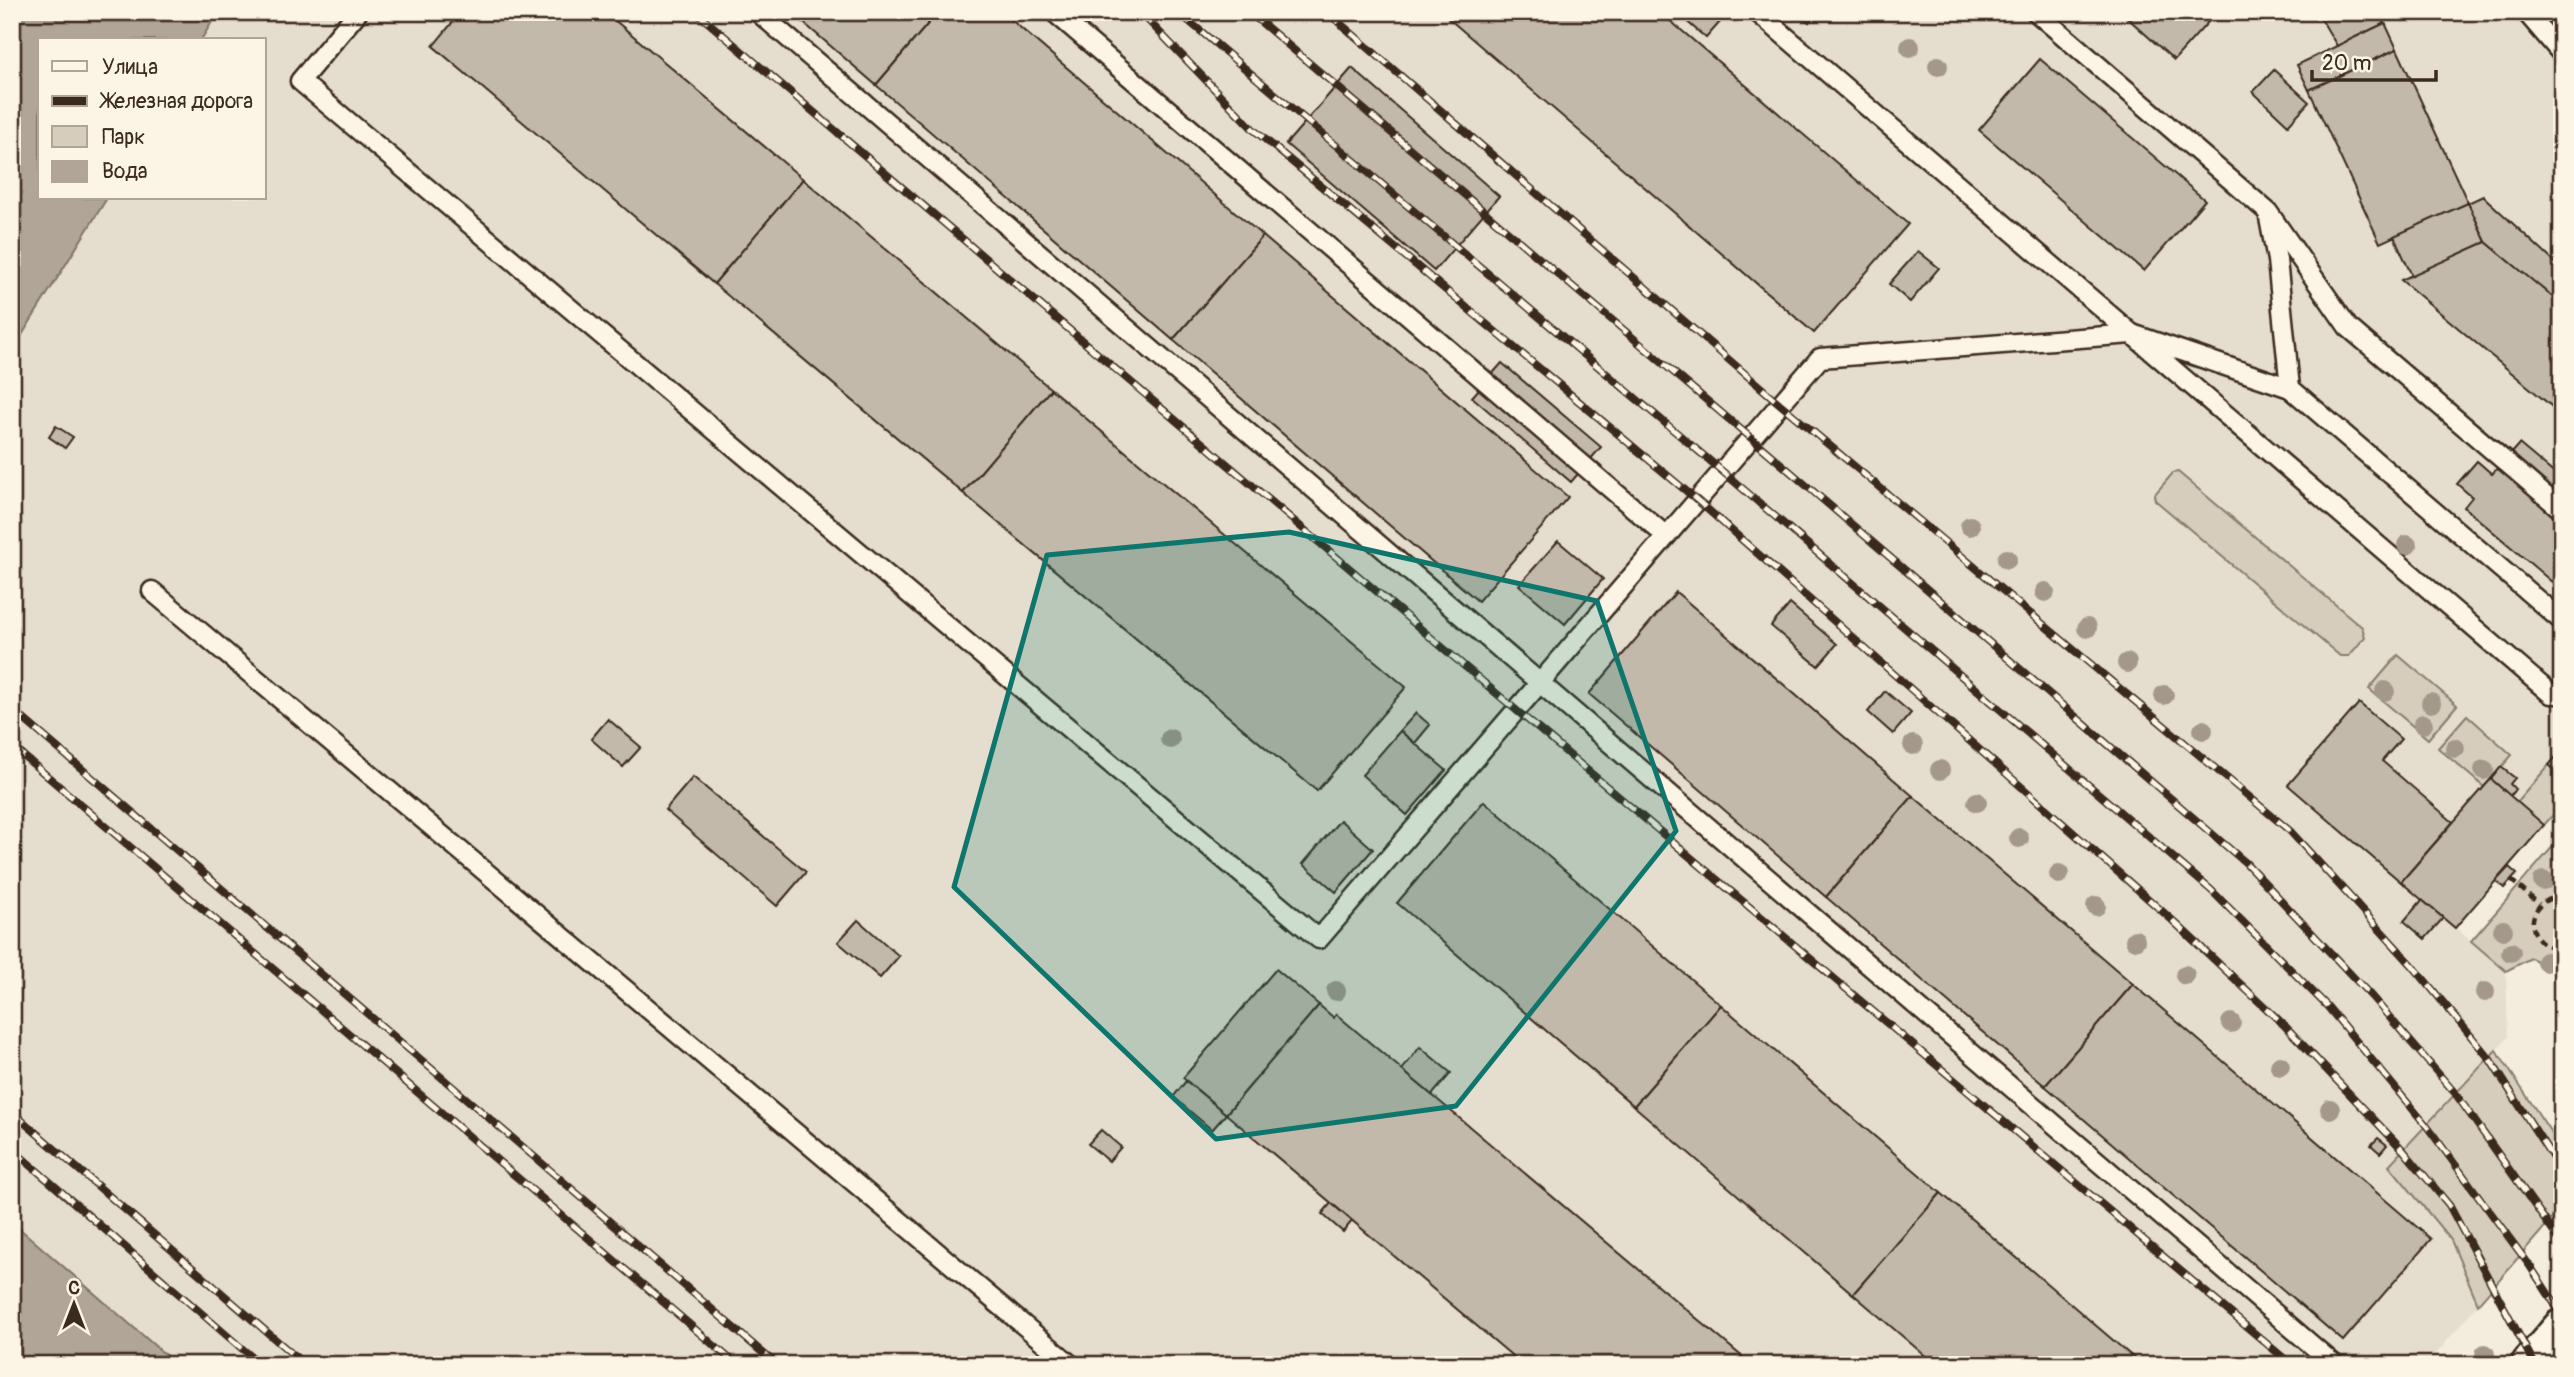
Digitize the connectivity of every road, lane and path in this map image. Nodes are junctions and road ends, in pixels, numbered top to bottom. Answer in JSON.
{"nodes":[{"id":1,"x":358,"y":12,"type":"edge"},
{"id":2,"x":758,"y":12,"type":"edge"},
{"id":3,"x":1054,"y":12,"type":"edge"},
{"id":4,"x":1757,"y":12,"type":"edge"},
{"id":5,"x":2036,"y":12,"type":"edge"},
{"id":6,"x":2526,"y":12,"type":"edge"},
{"id":7,"x":2562,"y":54,"type":"edge"},
{"id":8,"x":2268,"y":212,"type":"junction"},
{"id":9,"x":2132,"y":334,"type":"junction"},
{"id":10,"x":2290,"y":388,"type":"junction"},
{"id":11,"x":2562,"y":510,"type":"edge"},
{"id":12,"x":1666,"y":536,"type":"junction"},
{"id":13,"x":152,"y":591,"type":"dead end"},
{"id":14,"x":2562,"y":621,"type":"edge"},
{"id":15,"x":1539,"y":682,"type":"junction"},
{"id":16,"x":2562,"y":694,"type":"edge"},
{"id":17,"x":2511,"y":880,"type":"dead end"},
{"id":18,"x":2562,"y":896,"type":"edge"},
{"id":19,"x":2539,"y":904,"type":"junction"},
{"id":20,"x":2562,"y":948,"type":"edge"},
{"id":21,"x":2562,"y":1329,"type":"edge"},
{"id":22,"x":1072,"y":1365,"type":"edge"},
{"id":23,"x":2335,"y":1365,"type":"edge"},
{"id":24,"x":2532,"y":1365,"type":"edge"}],
"edges":[{"from":1,"to":15,"type":"lane"},
{"from":2,"to":15,"type":"lane"},
{"from":3,"to":12,"type":"lane"},
{"from":4,"to":9,"type":"lane"},
{"from":5,"to":8,"type":"lane"},
{"from":6,"to":7,"type":"lane"},
{"from":8,"to":10,"type":"lane"},
{"from":8,"to":11,"type":"lane"},
{"from":9,"to":10,"type":"lane"},
{"from":9,"to":12,"type":"lane"},
{"from":9,"to":16,"type":"lane"},
{"from":10,"to":14,"type":"lane"},
{"from":12,"to":15,"type":"lane"},
{"from":13,"to":22,"type":"lane"},
{"from":15,"to":23,"type":"lane"},
{"from":17,"to":19,"type":"path"},
{"from":18,"to":19,"type":"path"},
{"from":19,"to":20,"type":"path"},
{"from":21,"to":24,"type":"street"}]}
